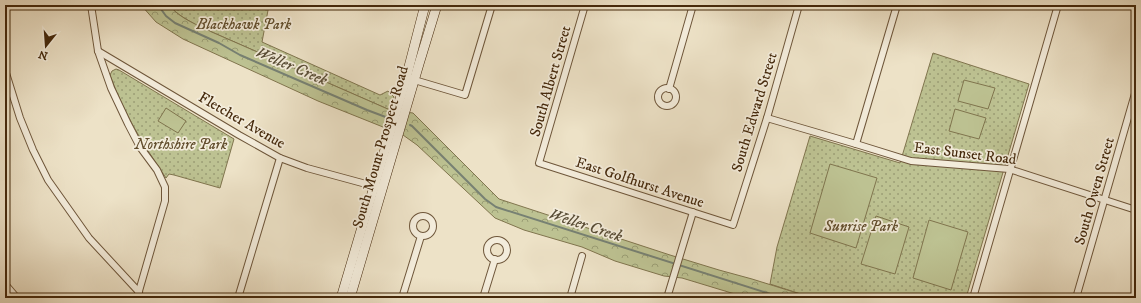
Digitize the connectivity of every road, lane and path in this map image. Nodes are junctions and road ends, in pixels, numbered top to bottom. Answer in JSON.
{"nodes":[{"id":1,"x":91,"y":5,"type":"edge"},
{"id":2,"x":425,"y":5,"type":"edge"},
{"id":3,"x":437,"y":5,"type":"edge"},
{"id":4,"x":492,"y":5,"type":"edge"},
{"id":5,"x":586,"y":5,"type":"edge"},
{"id":6,"x":693,"y":5,"type":"edge"},
{"id":7,"x":799,"y":5,"type":"edge"},
{"id":8,"x":897,"y":5,"type":"edge"},
{"id":9,"x":1058,"y":5,"type":"edge"},
{"id":10,"x":98,"y":51,"type":"junction"},
{"id":11,"x":5,"y":70,"type":"edge"},
{"id":12,"x":410,"y":79,"type":"junction"},
{"id":13,"x":670,"y":89,"type":"dead end"},
{"id":14,"x":1136,"y":90,"type":"edge"},
{"id":15,"x":767,"y":118,"type":"junction"},
{"id":16,"x":856,"y":144,"type":"junction"},
{"id":17,"x":280,"y":158,"type":"junction"},
{"id":18,"x":539,"y":163,"type":"joint"},
{"id":19,"x":1009,"y":169,"type":"junction"},
{"id":20,"x":378,"y":188,"type":"junction"},
{"id":21,"x":1104,"y":200,"type":"junction"},
{"id":22,"x":1136,"y":210,"type":"edge"},
{"id":23,"x":693,"y":212,"type":"junction"},
{"id":24,"x":734,"y":226,"type":"joint"},
{"id":25,"x":421,"y":236,"type":"dead end"},
{"id":26,"x":582,"y":256,"type":"dead end"},
{"id":27,"x":494,"y":259,"type":"dead end"},
{"id":28,"x":5,"y":284,"type":"edge"},
{"id":29,"x":138,"y":295,"type":"edge"},
{"id":30,"x":17,"y":298,"type":"edge"},
{"id":31,"x":238,"y":298,"type":"edge"},
{"id":32,"x":341,"y":298,"type":"edge"},
{"id":33,"x":350,"y":298,"type":"edge"},
{"id":34,"x":402,"y":298,"type":"edge"},
{"id":35,"x":483,"y":298,"type":"edge"},
{"id":36,"x":570,"y":298,"type":"edge"},
{"id":37,"x":667,"y":298,"type":"edge"},
{"id":38,"x":973,"y":298,"type":"edge"},
{"id":39,"x":1076,"y":298,"type":"edge"}],
"edges":[{"from":1,"to":10,"type":"street"},
{"from":2,"to":12,"type":"main road","name":"South Mount Prospect Road"},
{"from":3,"to":12,"type":"main road","name":"South Mount Prospect Road"},
{"from":4,"to":12,"type":"street"},
{"from":5,"to":18,"type":"street","name":"South Albert Street"},
{"from":6,"to":13,"type":"street"},
{"from":7,"to":15,"type":"street","name":"South Edward Street"},
{"from":8,"to":16,"type":"street"},
{"from":9,"to":19,"type":"street"},
{"from":10,"to":17,"type":"street","name":"Fletcher Avenue"},
{"from":10,"to":29,"type":"street"},
{"from":11,"to":29,"type":"street"},
{"from":12,"to":20,"type":"main road","name":"South Mount Prospect Road"},
{"from":14,"to":21,"type":"street","name":"South Owen Street"},
{"from":15,"to":16,"type":"street","name":"East Sunset Road"},
{"from":15,"to":24,"type":"street","name":"South Edward Street"},
{"from":16,"to":19,"type":"street","name":"East Sunset Road"},
{"from":17,"to":20,"type":"street","name":"Fletcher Avenue"},
{"from":17,"to":31,"type":"street"},
{"from":18,"to":23,"type":"street","name":"East Golfhurst Avenue"},
{"from":19,"to":21,"type":"street","name":"East Sunset Road"},
{"from":19,"to":38,"type":"street"},
{"from":20,"to":32,"type":"main road","name":"South Mount Prospect Road"},
{"from":20,"to":33,"type":"main road","name":"South Mount Prospect Road"},
{"from":21,"to":22,"type":"street","name":"East Sunset Road"},
{"from":21,"to":39,"type":"street","name":"South Owen Street"},
{"from":23,"to":24,"type":"street","name":"East Golfhurst Avenue"},
{"from":23,"to":37,"type":"street"},
{"from":25,"to":34,"type":"street"},
{"from":26,"to":36,"type":"street"},
{"from":27,"to":35,"type":"street"},
{"from":28,"to":30,"type":"street"}]}
